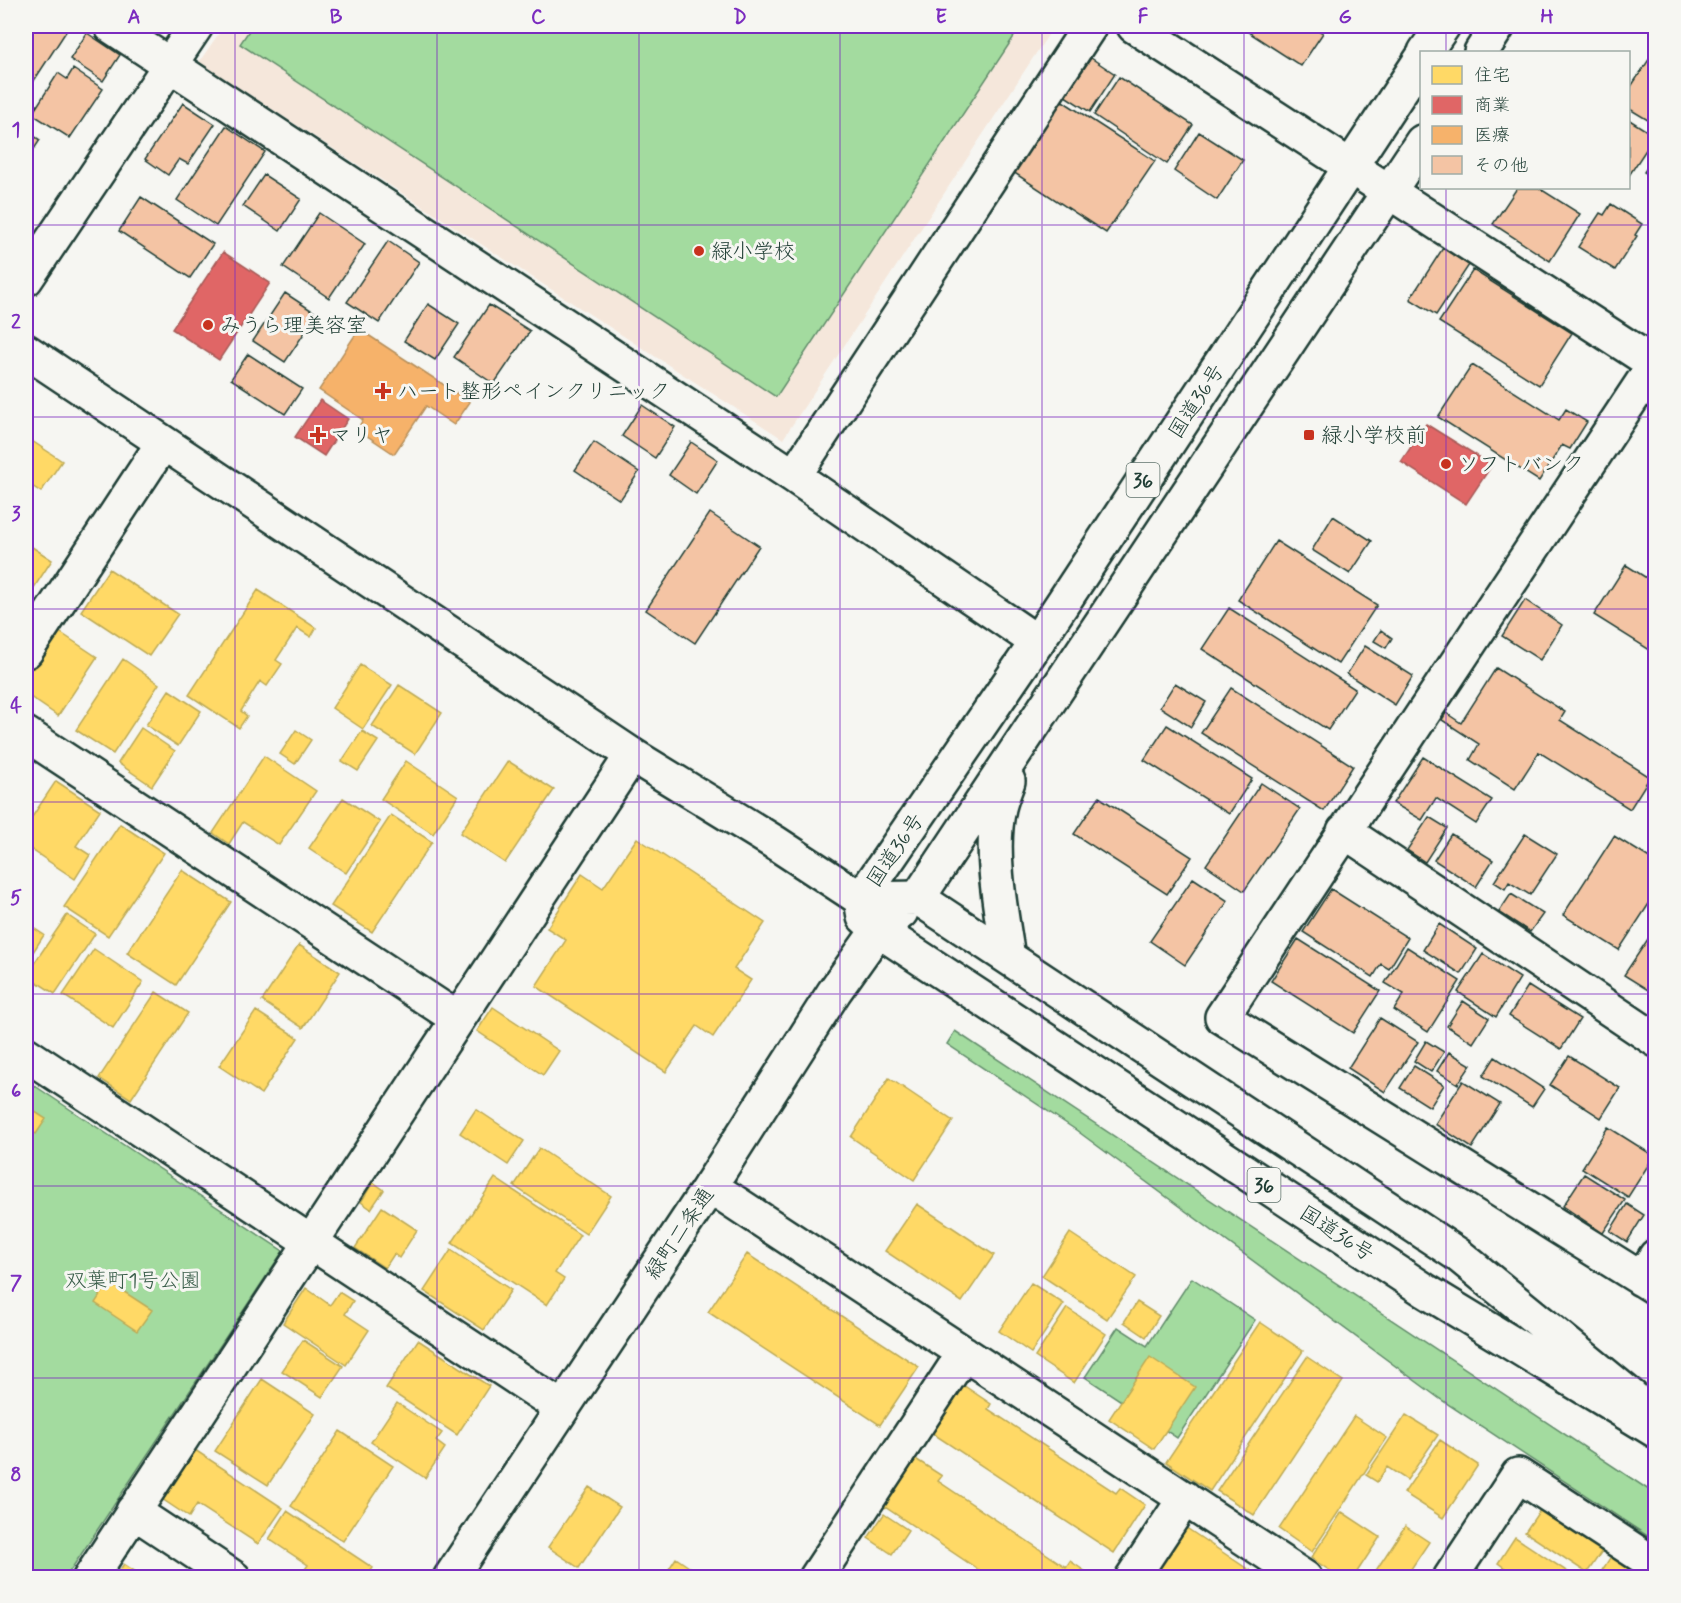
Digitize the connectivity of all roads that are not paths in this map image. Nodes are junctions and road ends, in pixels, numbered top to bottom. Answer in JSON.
{"nodes":[{"id":1,"x":111,"y":26,"type":"edge"},
{"id":2,"x":196,"y":26,"type":"edge"},
{"id":3,"x":1090,"y":26,"type":"edge"},
{"id":4,"x":1134,"y":26,"type":"edge"},
{"id":5,"x":1443,"y":26,"type":"edge"},
{"id":6,"x":1498,"y":26,"type":"edge"},
{"id":7,"x":1426,"y":51,"type":"edge"},
{"id":8,"x":1482,"y":51,"type":"edge"},
{"id":9,"x":1420,"y":61,"type":"edge"},
{"id":10,"x":169,"y":66,"type":"junction"},
{"id":11,"x":1420,"y":145,"type":"edge"},
{"id":12,"x":1350,"y":167,"type":"junction"},
{"id":13,"x":1389,"y":192,"type":"junction"},
{"id":14,"x":26,"y":279,"type":"edge"},
{"id":15,"x":26,"y":351,"type":"edge"},
{"id":16,"x":1655,"y":364,"type":"edge"},
{"id":17,"x":163,"y":443,"type":"junction"},
{"id":18,"x":794,"y":476,"type":"junction"},
{"id":19,"x":1037,"y":642,"type":"junction"},
{"id":20,"x":26,"y":651,"type":"edge"},
{"id":21,"x":26,"y":734,"type":"edge"},
{"id":22,"x":1017,"y":751,"type":"junction"},
{"id":23,"x":632,"y":755,"type":"junction"},
{"id":24,"x":1344,"y":831,"type":"junction"},
{"id":25,"x":918,"y":898,"type":"junction"},
{"id":26,"x":861,"y":899,"type":"junction"},
{"id":27,"x":878,"y":930,"type":"junction"},
{"id":28,"x":1008,"y":957,"type":"junction"},
{"id":29,"x":458,"y":1019,"type":"junction"},
{"id":30,"x":1656,"y":1040,"type":"edge"},
{"id":31,"x":26,"y":1054,"type":"edge"},
{"id":32,"x":710,"y":1186,"type":"junction"},
{"id":33,"x":311,"y":1242,"type":"junction"},
{"id":34,"x":1651,"y":1274,"type":"edge"},
{"id":35,"x":964,"y":1353,"type":"junction"},
{"id":36,"x":562,"y":1408,"type":"junction"},
{"id":37,"x":1656,"y":1416,"type":"edge"},
{"id":38,"x":1656,"y":1431,"type":"edge"},
{"id":39,"x":1185,"y":1498,"type":"junction"},
{"id":40,"x":133,"y":1511,"type":"junction"},
{"id":41,"x":1656,"y":1565,"type":"edge"},
{"id":42,"x":90,"y":1578,"type":"edge"},
{"id":43,"x":234,"y":1578,"type":"edge"},
{"id":44,"x":450,"y":1578,"type":"edge"},
{"id":45,"x":816,"y":1578,"type":"edge"},
{"id":46,"x":1132,"y":1578,"type":"edge"},
{"id":47,"x":1305,"y":1578,"type":"edge"},
{"id":48,"x":1450,"y":1578,"type":"edge"}],
"edges":[{"from":1,"to":10,"type":"main road"},
{"from":2,"to":10,"type":"main road"},
{"from":3,"to":18,"type":"main road"},
{"from":4,"to":12,"type":"main road"},
{"from":5,"to":7,"type":"main road"},
{"from":6,"to":8,"type":"main road"},
{"from":9,"to":12,"type":"main road","name":"国道36号","number":"36"},
{"from":10,"to":14,"type":"main road"},
{"from":10,"to":18,"type":"main road"},
{"from":11,"to":13,"type":"main road","number":"36"},
{"from":12,"to":13,"type":"main road"},
{"from":12,"to":19,"type":"main road","name":"国道36号","number":"36"},
{"from":13,"to":16,"type":"main road"},
{"from":13,"to":22,"type":"main road","number":"36"},
{"from":15,"to":17,"type":"main road"},
{"from":16,"to":24,"type":"main road"},
{"from":17,"to":20,"type":"main road"},
{"from":17,"to":23,"type":"main road"},
{"from":18,"to":19,"type":"main road"},
{"from":19,"to":26,"type":"main road","name":"国道36号","number":"36"},
{"from":21,"to":29,"type":"main road"},
{"from":22,"to":25,"type":"main road","number":"36"},
{"from":22,"to":28,"type":"main road"},
{"from":23,"to":26,"type":"main road"},
{"from":23,"to":29,"type":"main road"},
{"from":24,"to":30,"type":"main road"},
{"from":24,"to":34,"type":"main road"},
{"from":25,"to":26,"type":"main road"},
{"from":25,"to":27,"type":"main road","name":"緑町二条通"},
{"from":25,"to":28,"type":"main road","number":"36"},
{"from":26,"to":27,"type":"main road","name":"国道36号","number":"36"},
{"from":27,"to":32,"type":"main road","name":"緑町二条通"},
{"from":27,"to":38,"type":"main road","name":"国道36号","number":"36"},
{"from":28,"to":37,"type":"main road","number":"36"},
{"from":29,"to":33,"type":"main road"},
{"from":31,"to":33,"type":"main road"},
{"from":32,"to":35,"type":"main road"},
{"from":32,"to":36,"type":"main road","name":"緑町二条通"},
{"from":33,"to":36,"type":"main road"},
{"from":33,"to":40,"type":"main road"},
{"from":35,"to":39,"type":"main road"},
{"from":35,"to":45,"type":"main road"},
{"from":36,"to":44,"type":"main road","name":"緑町二条通"},
{"from":39,"to":46,"type":"main road"},
{"from":39,"to":47,"type":"main road"},
{"from":40,"to":42,"type":"main road"},
{"from":40,"to":43,"type":"main road"},
{"from":41,"to":48,"type":"main road"}]}
